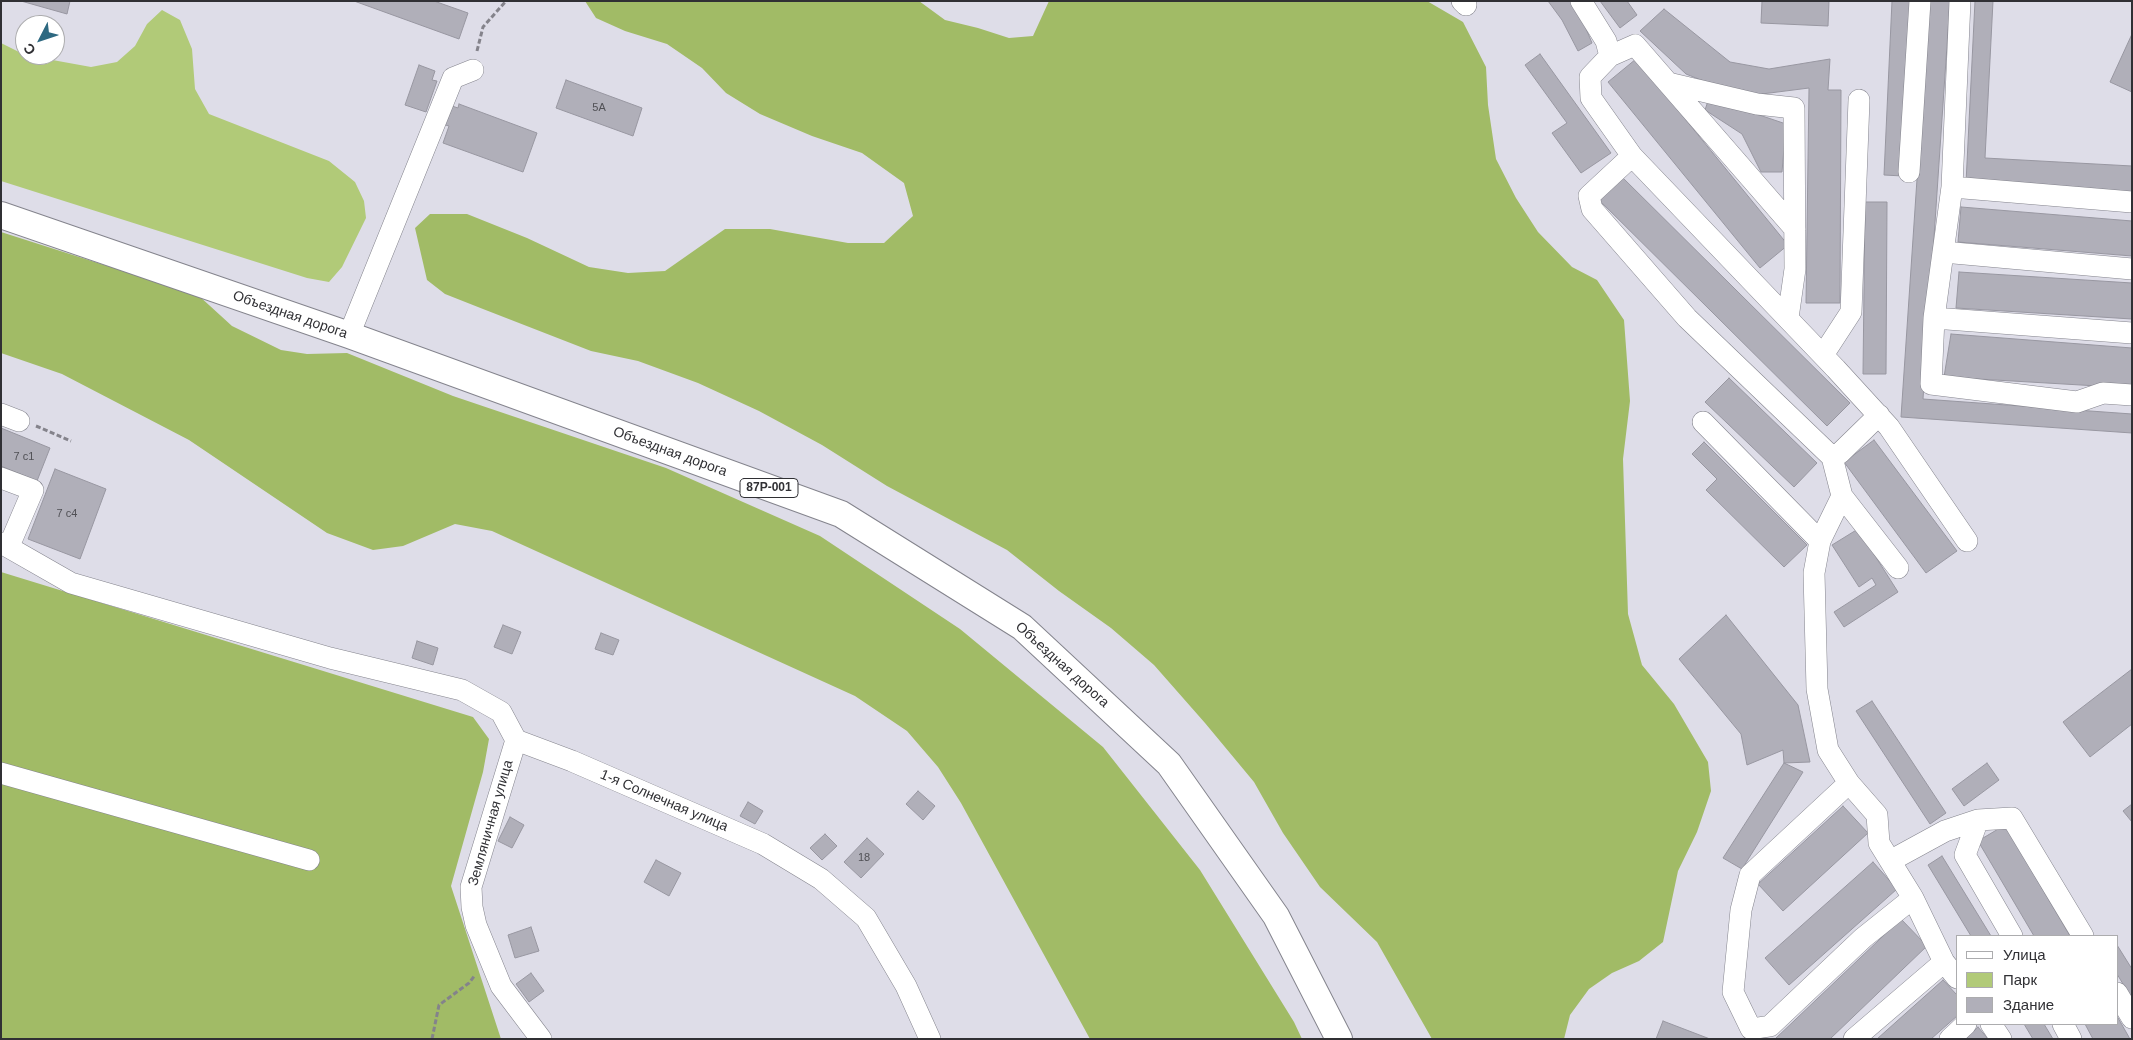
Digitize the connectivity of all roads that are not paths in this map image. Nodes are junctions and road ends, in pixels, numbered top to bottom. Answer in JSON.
{"nodes":[{"id":1,"x":1581,"y":1,"type":"edge"},
{"id":2,"x":1920,"y":1,"type":"edge"},
{"id":3,"x":1960,"y":1,"type":"edge"},
{"id":4,"x":1610,"y":56,"type":"junction"},
{"id":5,"x":473,"y":70,"type":"road end"},
{"id":6,"x":1668,"y":83,"type":"junction"},
{"id":7,"x":1858,"y":100,"type":"dead end"},
{"id":8,"x":1632,"y":156,"type":"junction"},
{"id":9,"x":1909,"y":172,"type":"dead end"},
{"id":10,"x":1952,"y":187,"type":"junction"},
{"id":11,"x":2132,"y":202,"type":"edge"},
{"id":12,"x":1,"y":216,"type":"edge"},
{"id":13,"x":1794,"y":229,"type":"junction"},
{"id":14,"x":1943,"y":252,"type":"junction"},
{"id":15,"x":2132,"y":269,"type":"edge"},
{"id":16,"x":1788,"y":318,"type":"junction"},
{"id":17,"x":1934,"y":318,"type":"junction"},
{"id":18,"x":2132,"y":334,"type":"edge"},
{"id":19,"x":349,"y":335,"type":"junction"},
{"id":20,"x":1823,"y":355,"type":"junction"},
{"id":21,"x":2132,"y":395,"type":"edge"},
{"id":22,"x":1879,"y":415,"type":"junction"},
{"id":23,"x":1703,"y":422,"type":"dead end"},
{"id":24,"x":1832,"y":457,"type":"junction"},
{"id":25,"x":1,"y":478,"type":"edge"},
{"id":26,"x":1842,"y":496,"type":"junction"},
{"id":27,"x":1967,"y":541,"type":"dead end"},
{"id":28,"x":1820,"y":542,"type":"junction"},
{"id":29,"x":5,"y":545,"type":"edge"},
{"id":30,"x":1898,"y":568,"type":"dead end"},
{"id":31,"x":516,"y":740,"type":"junction"},
{"id":32,"x":1,"y":773,"type":"edge"},
{"id":33,"x":1849,"y":783,"type":"junction"},
{"id":34,"x":1978,"y":820,"type":"junction"},
{"id":35,"x":309,"y":860,"type":"dead end"},
{"id":36,"x":1890,"y":861,"type":"junction"},
{"id":37,"x":1913,"y":898,"type":"junction"},
{"id":38,"x":2011,"y":935,"type":"edge"},
{"id":39,"x":2082,"y":935,"type":"edge"},
{"id":40,"x":1950,"y":970,"type":"edge"},
{"id":41,"x":2118,"y":995,"type":"edge"},
{"id":42,"x":2132,"y":1018,"type":"edge"},
{"id":43,"x":1965,"y":1025,"type":"edge"},
{"id":44,"x":1992,"y":1025,"type":"edge"},
{"id":45,"x":2063,"y":1025,"type":"edge"},
{"id":46,"x":1750,"y":1034,"type":"edge"},
{"id":47,"x":541,"y":1039,"type":"edge"},
{"id":48,"x":930,"y":1039,"type":"edge"},
{"id":49,"x":1339,"y":1039,"type":"edge"},
{"id":50,"x":1854,"y":1039,"type":"edge"},
{"id":51,"x":1950,"y":1039,"type":"edge"},
{"id":52,"x":2001,"y":1039,"type":"edge"},
{"id":53,"x":2071,"y":1039,"type":"edge"}],
"edges":[{"from":1,"to":4,"type":"street"},
{"from":2,"to":9,"type":"street"},
{"from":3,"to":10,"type":"street"},
{"from":4,"to":6,"type":"street"},
{"from":4,"to":8,"type":"street"},
{"from":5,"to":19,"type":"street"},
{"from":6,"to":13,"type":"street"},
{"from":6,"to":13,"type":"street"},
{"from":7,"to":20,"type":"street"},
{"from":8,"to":16,"type":"street"},
{"from":8,"to":24,"type":"street"},
{"from":10,"to":11,"type":"street"},
{"from":10,"to":14,"type":"street"},
{"from":12,"to":19,"type":"main road","name":"Объездная дорога","number":"87Р-001"},
{"from":13,"to":16,"type":"street"},
{"from":14,"to":15,"type":"street"},
{"from":14,"to":17,"type":"street"},
{"from":16,"to":20,"type":"street"},
{"from":17,"to":18,"type":"street"},
{"from":17,"to":21,"type":"street"},
{"from":19,"to":49,"type":"main road","name":"Объездная дорога","number":"87Р-001"},
{"from":20,"to":22,"type":"street"},
{"from":22,"to":24,"type":"street"},
{"from":22,"to":27,"type":"street"},
{"from":23,"to":28,"type":"street"},
{"from":24,"to":26,"type":"street"},
{"from":25,"to":29,"type":"street"},
{"from":26,"to":28,"type":"street"},
{"from":26,"to":30,"type":"street"},
{"from":28,"to":33,"type":"street"},
{"from":29,"to":31,"type":"street"},
{"from":31,"to":47,"type":"street","name":"Земляничная улица"},
{"from":31,"to":48,"type":"street","name":"1-я Солнечная улица"},
{"from":32,"to":35,"type":"street"},
{"from":33,"to":36,"type":"street"},
{"from":33,"to":46,"type":"street"},
{"from":34,"to":36,"type":"street"},
{"from":34,"to":38,"type":"street"},
{"from":34,"to":39,"type":"street"},
{"from":36,"to":37,"type":"street"},
{"from":37,"to":40,"type":"street"},
{"from":37,"to":46,"type":"street"},
{"from":40,"to":50,"type":"street"},
{"from":41,"to":42,"type":"street"},
{"from":43,"to":51,"type":"street"},
{"from":44,"to":52,"type":"street"},
{"from":45,"to":53,"type":"street"}]}
